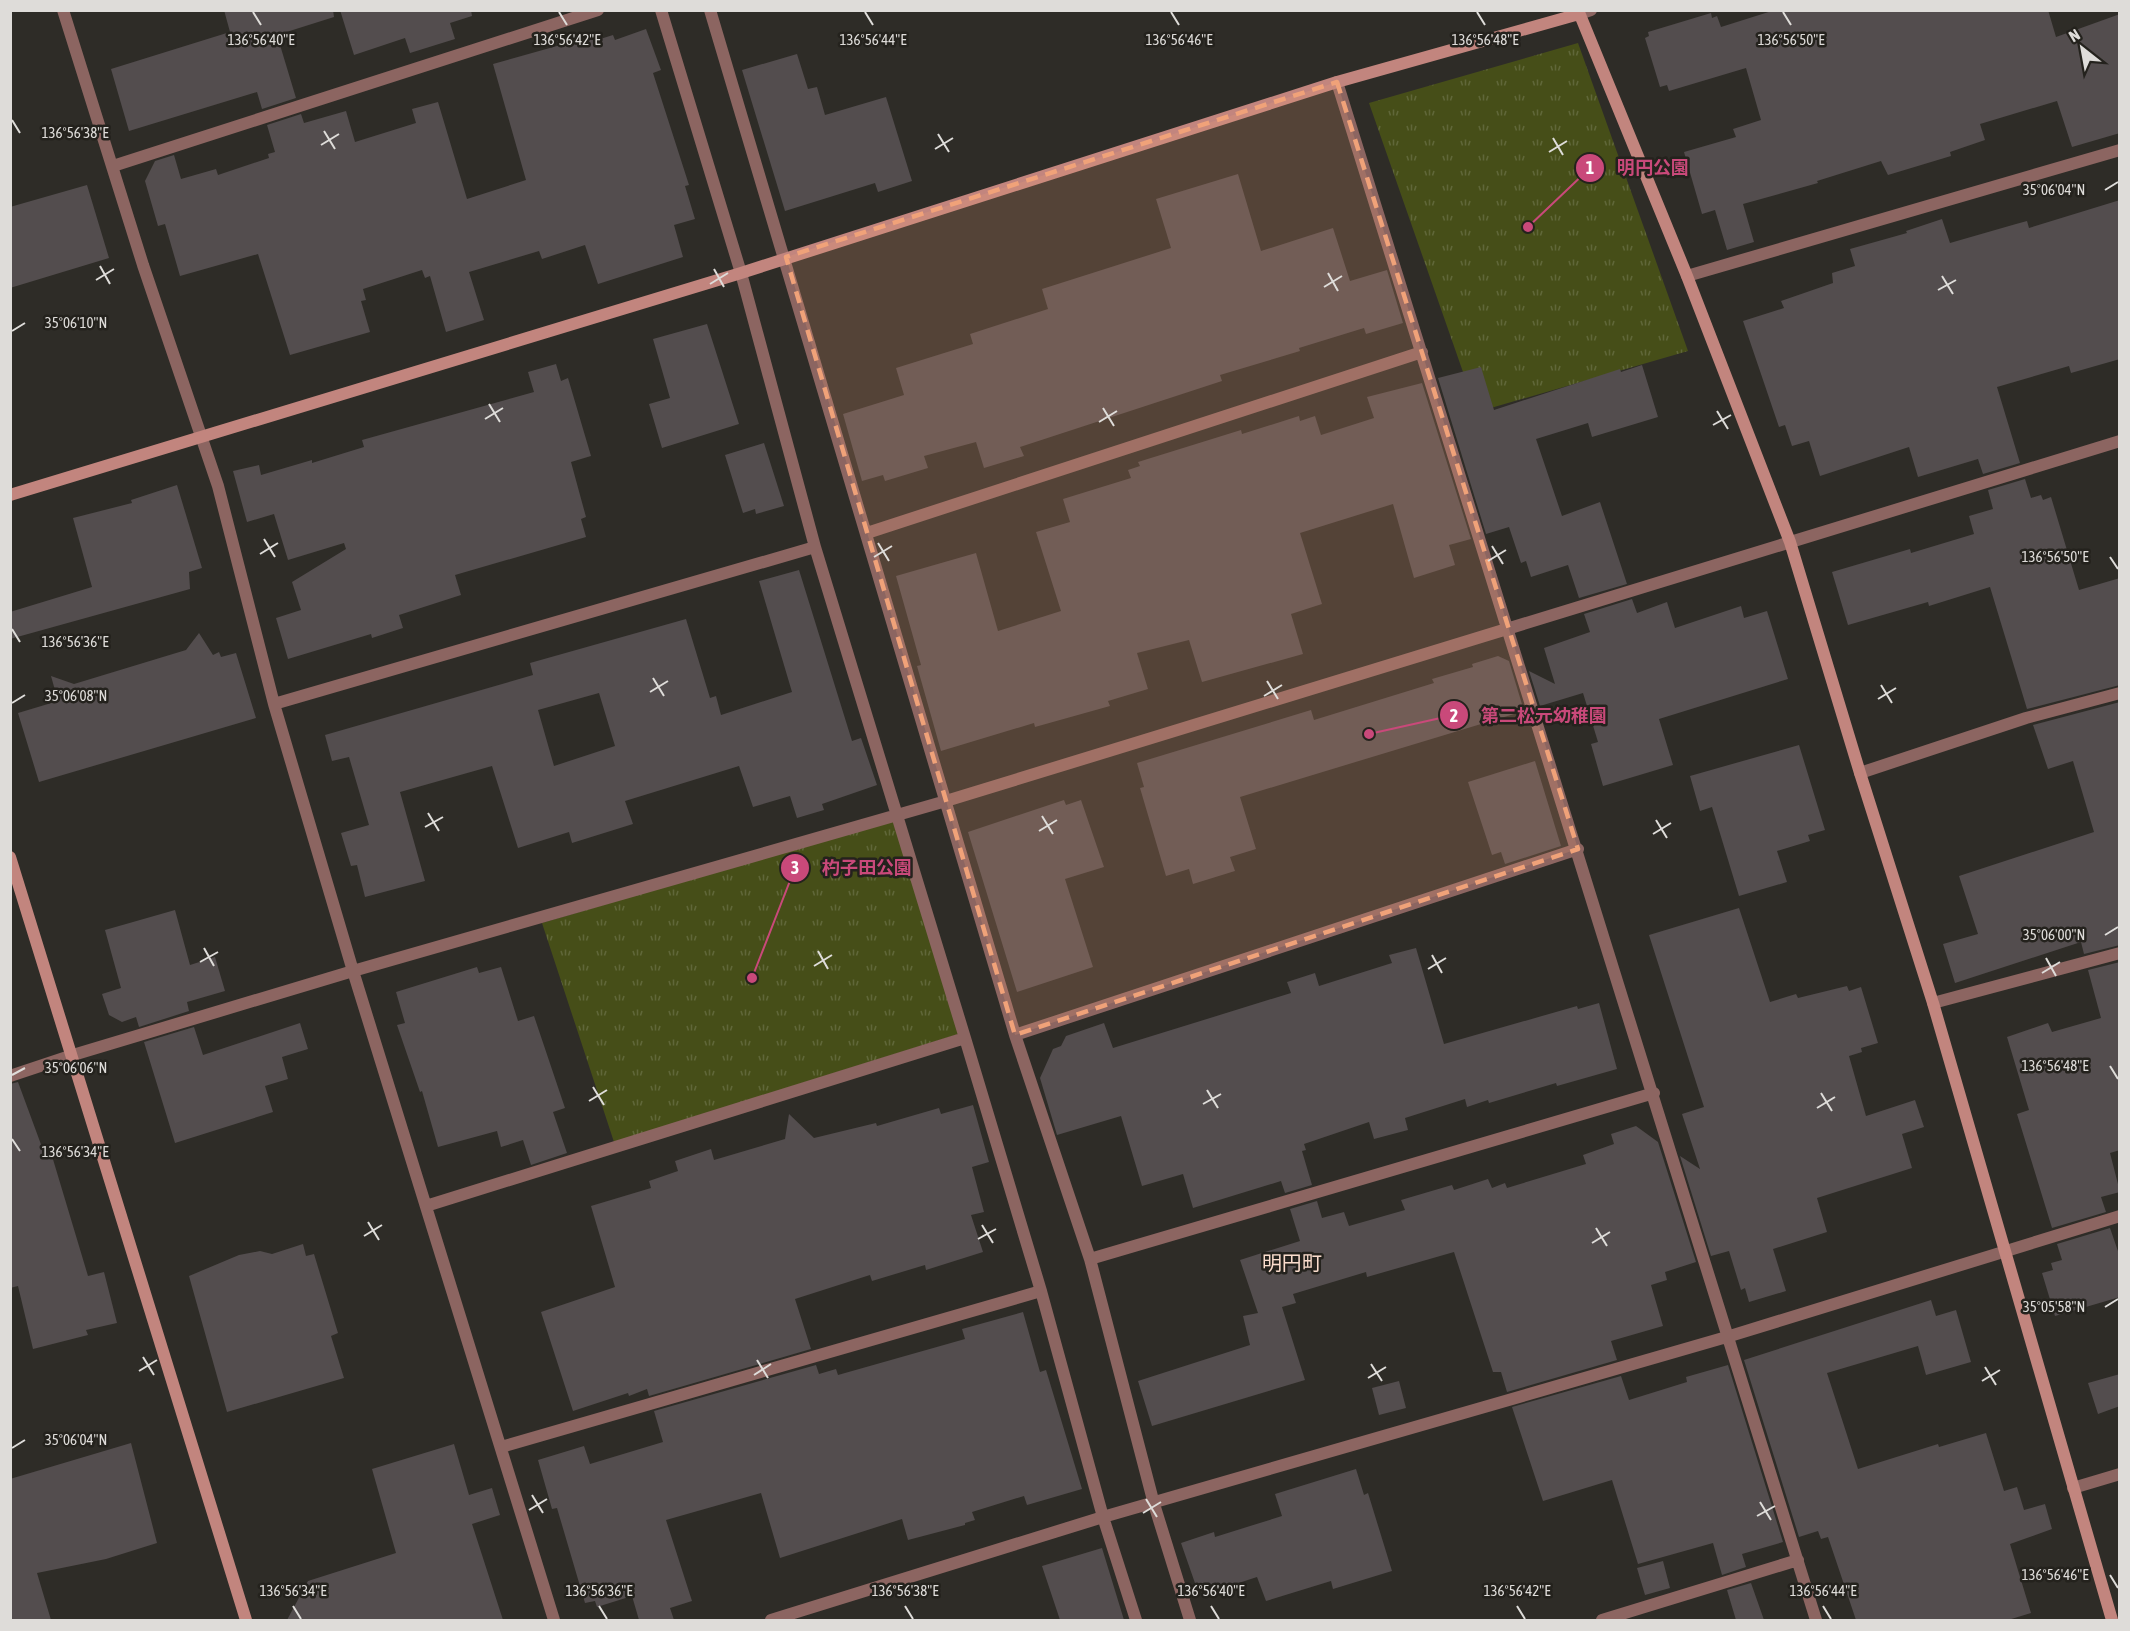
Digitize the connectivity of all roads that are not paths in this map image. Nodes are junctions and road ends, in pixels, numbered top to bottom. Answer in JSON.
{"nodes":[{"id":1,"x":63,"y":10,"type":"edge"},
{"id":2,"x":598,"y":10,"type":"edge"},
{"id":3,"x":661,"y":10,"type":"edge"},
{"id":4,"x":710,"y":10,"type":"edge"},
{"id":5,"x":1583,"y":12,"type":"edge"},
{"id":6,"x":1337,"y":82,"type":"junction"},
{"id":7,"x":2120,"y":150,"type":"edge"},
{"id":8,"x":113,"y":166,"type":"junction"},
{"id":9,"x":786,"y":257,"type":"junction"},
{"id":10,"x":741,"y":273,"type":"junction"},
{"id":11,"x":1687,"y":276,"type":"junction"},
{"id":12,"x":1422,"y":352,"type":"junction"},
{"id":13,"x":201,"y":436,"type":"junction"},
{"id":14,"x":2120,"y":441,"type":"edge"},
{"id":15,"x":10,"y":495,"type":"edge"},
{"id":16,"x":867,"y":533,"type":"junction"},
{"id":17,"x":1790,"y":542,"type":"junction"},
{"id":18,"x":815,"y":547,"type":"junction"},
{"id":19,"x":1508,"y":628,"type":"junction"},
{"id":20,"x":2120,"y":693,"type":"edge"},
{"id":21,"x":274,"y":704,"type":"junction"},
{"id":22,"x":1860,"y":773,"type":"junction"},
{"id":23,"x":946,"y":801,"type":"junction"},
{"id":24,"x":895,"y":814,"type":"junction"},
{"id":25,"x":1578,"y":849,"type":"junction"},
{"id":26,"x":10,"y":857,"type":"edge"},
{"id":27,"x":2120,"y":953,"type":"edge"},
{"id":28,"x":353,"y":971,"type":"junction"},
{"id":29,"x":1933,"y":1003,"type":"junction"},
{"id":30,"x":1015,"y":1035,"type":"junction"},
{"id":31,"x":965,"y":1038,"type":"junction"},
{"id":32,"x":73,"y":1055,"type":"junction"},
{"id":33,"x":10,"y":1076,"type":"edge"},
{"id":34,"x":1654,"y":1093,"type":"junction"},
{"id":35,"x":426,"y":1206,"type":"junction"},
{"id":36,"x":2120,"y":1216,"type":"edge"},
{"id":37,"x":2006,"y":1250,"type":"junction"},
{"id":38,"x":1090,"y":1259,"type":"junction"},
{"id":39,"x":1041,"y":1291,"type":"junction"},
{"id":40,"x":1730,"y":1336,"type":"junction"},
{"id":41,"x":501,"y":1447,"type":"junction"},
{"id":42,"x":2120,"y":1474,"type":"edge"},
{"id":43,"x":2073,"y":1488,"type":"junction"},
{"id":44,"x":1154,"y":1504,"type":"junction"},
{"id":45,"x":1103,"y":1517,"type":"junction"},
{"id":46,"x":1798,"y":1560,"type":"junction"},
{"id":47,"x":246,"y":1620,"type":"edge"},
{"id":48,"x":554,"y":1620,"type":"edge"},
{"id":49,"x":771,"y":1620,"type":"edge"},
{"id":50,"x":1136,"y":1620,"type":"edge"},
{"id":51,"x":1190,"y":1620,"type":"edge"},
{"id":52,"x":1602,"y":1620,"type":"edge"},
{"id":53,"x":1816,"y":1620,"type":"edge"},
{"id":54,"x":2112,"y":1620,"type":"edge"}],
"edges":[{"from":1,"to":8,"type":"street"},
{"from":2,"to":8,"type":"street"},
{"from":3,"to":10,"type":"street"},
{"from":4,"to":9,"type":"street"},
{"from":5,"to":6,"type":"street"},
{"from":5,"to":11,"type":"street"},
{"from":6,"to":9,"type":"street"},
{"from":6,"to":12,"type":"street"},
{"from":7,"to":11,"type":"street"},
{"from":8,"to":13,"type":"street"},
{"from":9,"to":10,"type":"street"},
{"from":9,"to":16,"type":"street"},
{"from":10,"to":13,"type":"street"},
{"from":10,"to":18,"type":"street"},
{"from":11,"to":17,"type":"street"},
{"from":12,"to":16,"type":"street"},
{"from":12,"to":19,"type":"street"},
{"from":13,"to":15,"type":"street"},
{"from":13,"to":21,"type":"street"},
{"from":14,"to":17,"type":"street"},
{"from":16,"to":23,"type":"street"},
{"from":17,"to":19,"type":"street"},
{"from":17,"to":22,"type":"street"},
{"from":18,"to":21,"type":"street"},
{"from":18,"to":24,"type":"street"},
{"from":19,"to":23,"type":"street"},
{"from":19,"to":25,"type":"street"},
{"from":20,"to":22,"type":"street"},
{"from":21,"to":28,"type":"street"},
{"from":22,"to":29,"type":"street"},
{"from":23,"to":24,"type":"street"},
{"from":23,"to":30,"type":"street"},
{"from":24,"to":28,"type":"street"},
{"from":24,"to":31,"type":"street"},
{"from":25,"to":30,"type":"street"},
{"from":25,"to":34,"type":"street"},
{"from":26,"to":32,"type":"street"},
{"from":27,"to":29,"type":"street"},
{"from":28,"to":32,"type":"street"},
{"from":28,"to":35,"type":"street"},
{"from":29,"to":37,"type":"street"},
{"from":30,"to":38,"type":"street"},
{"from":31,"to":35,"type":"street"},
{"from":31,"to":39,"type":"street"},
{"from":32,"to":33,"type":"street"},
{"from":32,"to":47,"type":"street"},
{"from":34,"to":38,"type":"street"},
{"from":34,"to":40,"type":"street"},
{"from":35,"to":41,"type":"street"},
{"from":36,"to":37,"type":"street"},
{"from":37,"to":40,"type":"street"},
{"from":37,"to":43,"type":"street"},
{"from":38,"to":44,"type":"street"},
{"from":39,"to":41,"type":"street"},
{"from":39,"to":45,"type":"street"},
{"from":40,"to":44,"type":"street"},
{"from":40,"to":46,"type":"street"},
{"from":41,"to":48,"type":"street"},
{"from":42,"to":43,"type":"street"},
{"from":43,"to":54,"type":"street"},
{"from":44,"to":45,"type":"street"},
{"from":44,"to":51,"type":"street"},
{"from":45,"to":49,"type":"street"},
{"from":45,"to":50,"type":"street"},
{"from":46,"to":52,"type":"street"},
{"from":46,"to":53,"type":"street"}]}
